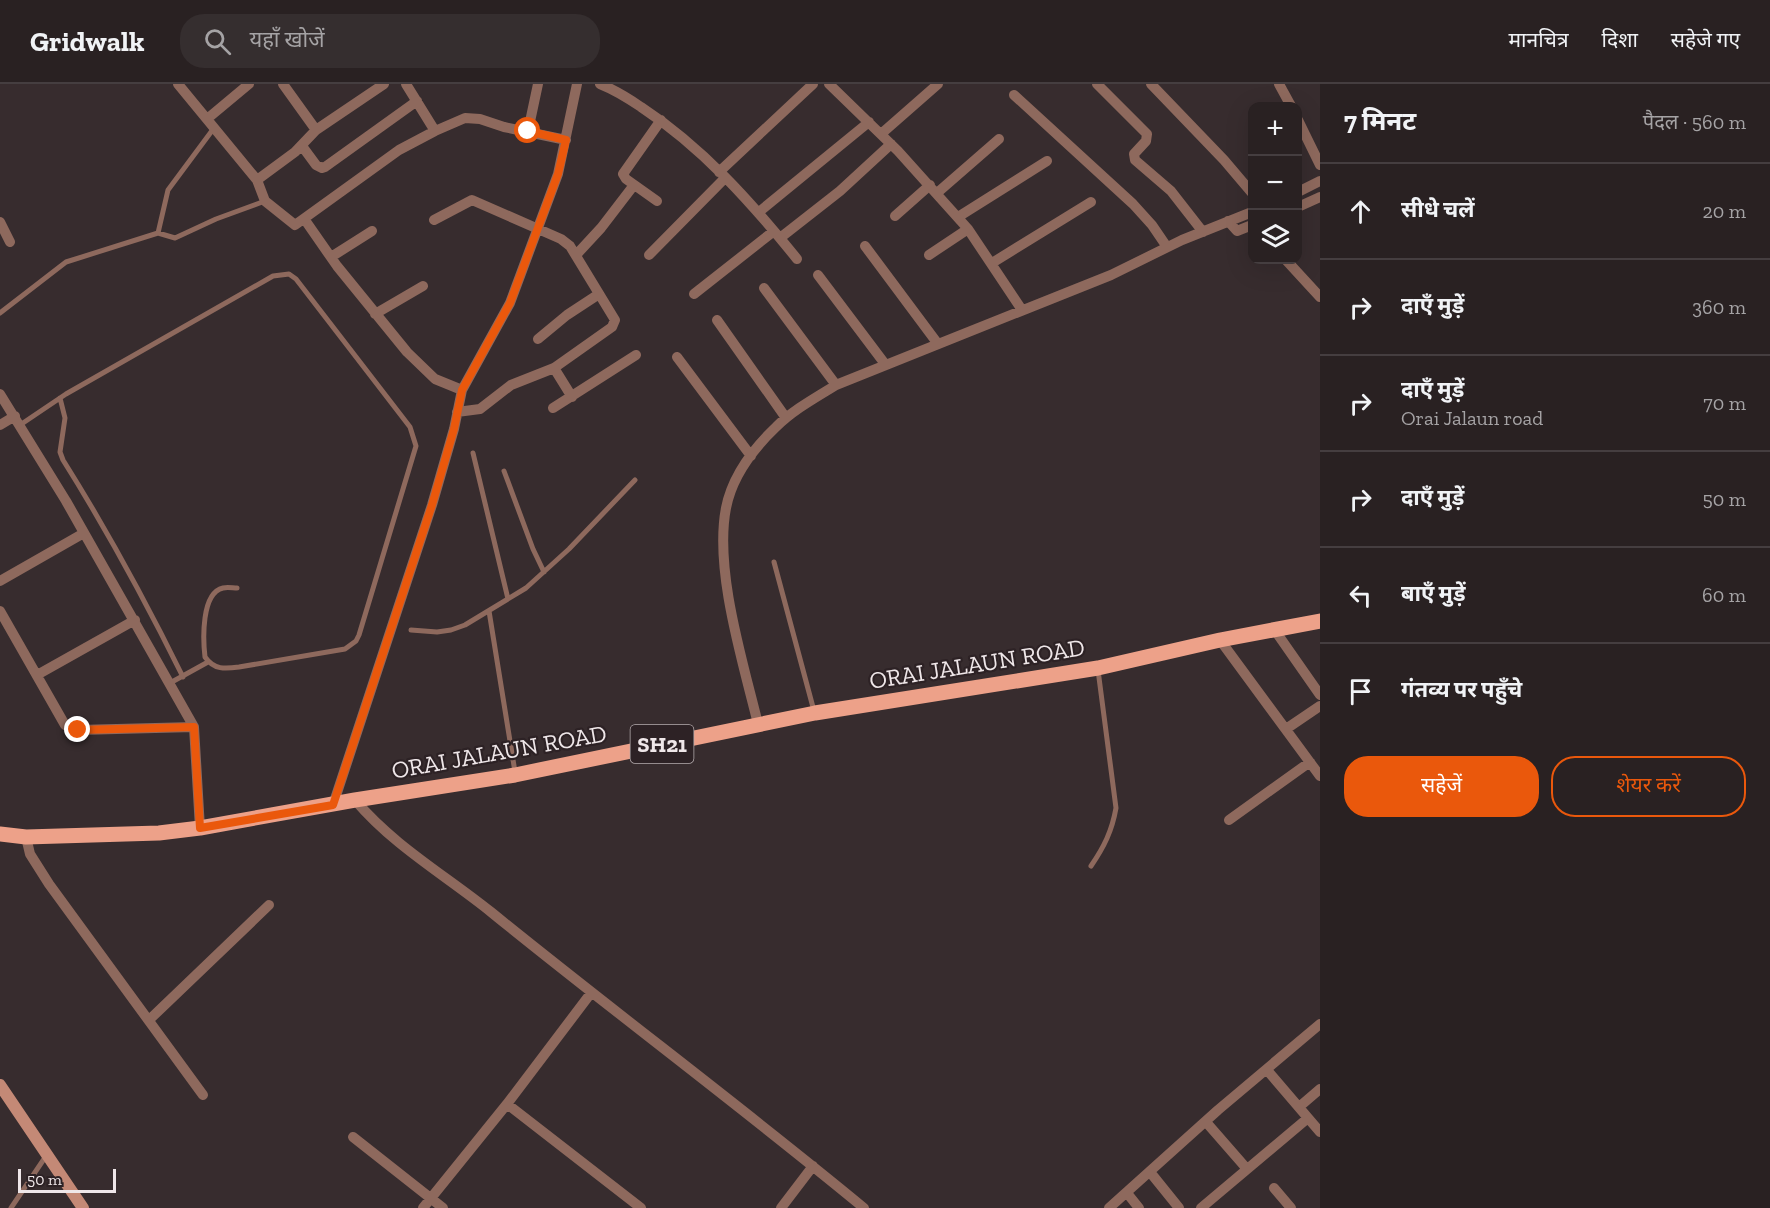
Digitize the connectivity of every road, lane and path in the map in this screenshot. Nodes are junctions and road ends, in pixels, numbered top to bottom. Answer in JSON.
{"nodes":[{"id":1,"x":178,"y":84,"type":"edge"},
{"id":2,"x":249,"y":84,"type":"edge"},
{"id":3,"x":283,"y":84,"type":"edge"},
{"id":4,"x":384,"y":84,"type":"edge"},
{"id":5,"x":406,"y":84,"type":"edge"},
{"id":6,"x":538,"y":84,"type":"edge"},
{"id":7,"x":577,"y":84,"type":"edge"},
{"id":8,"x":600,"y":84,"type":"edge"},
{"id":9,"x":813,"y":84,"type":"edge"},
{"id":10,"x":829,"y":84,"type":"edge"},
{"id":11,"x":938,"y":84,"type":"edge"},
{"id":12,"x":1097,"y":84,"type":"edge"},
{"id":13,"x":1151,"y":84,"type":"edge"},
{"id":14,"x":1280,"y":84,"type":"edge"},
{"id":15,"x":1014,"y":94,"type":"dead end"},
{"id":16,"x":417,"y":101,"type":"junction"},
{"id":17,"x":1289,"y":102,"type":"edge"},
{"id":18,"x":661,"y":120,"type":"junction"},
{"id":19,"x":869,"y":122,"type":"junction"},
{"id":20,"x":210,"y":124,"type":"junction"},
{"id":21,"x":1302,"y":128,"type":"edge"},
{"id":22,"x":316,"y":130,"type":"junction"},
{"id":23,"x":435,"y":130,"type":"junction"},
{"id":24,"x":528,"y":131,"type":"junction"},
{"id":25,"x":881,"y":134,"type":"junction"},
{"id":26,"x":566,"y":140,"type":"junction"},
{"id":27,"x":999,"y":140,"type":"dead end"},
{"id":28,"x":891,"y":144,"type":"junction"},
{"id":29,"x":302,"y":146,"type":"junction"},
{"id":30,"x":1047,"y":161,"type":"dead end"},
{"id":31,"x":1320,"y":165,"type":"edge"},
{"id":32,"x":722,"y":175,"type":"junction"},
{"id":33,"x":257,"y":180,"type":"junction"},
{"id":34,"x":1320,"y":182,"type":"edge"},
{"id":35,"x":634,"y":184,"type":"junction"},
{"id":36,"x":1248,"y":188,"type":"edge"},
{"id":37,"x":934,"y":189,"type":"junction"},
{"id":38,"x":1302,"y":190,"type":"edge"},
{"id":39,"x":1320,"y":197,"type":"edge"},
{"id":40,"x":265,"y":201,"type":"junction"},
{"id":41,"x":657,"y":201,"type":"dead end"},
{"id":42,"x":1091,"y":202,"type":"dead end"},
{"id":43,"x":1302,"y":205,"type":"edge"},
{"id":44,"x":759,"y":212,"type":"junction"},
{"id":45,"x":1248,"y":215,"type":"edge"},
{"id":46,"x":895,"y":216,"type":"dead end"},
{"id":47,"x":958,"y":217,"type":"junction"},
{"id":48,"x":305,"y":220,"type":"junction"},
{"id":49,"x":434,"y":220,"type":"dead end"},
{"id":50,"x":0,"y":222,"type":"edge"},
{"id":51,"x":1248,"y":225,"type":"edge"},
{"id":52,"x":1231,"y":226,"type":"junction"},
{"id":53,"x":968,"y":229,"type":"junction"},
{"id":54,"x":538,"y":230,"type":"junction"},
{"id":55,"x":372,"y":231,"type":"dead end"},
{"id":56,"x":1203,"y":232,"type":"junction"},
{"id":57,"x":158,"y":233,"type":"junction"},
{"id":58,"x":777,"y":235,"type":"junction"},
{"id":59,"x":10,"y":242,"type":"dead end"},
{"id":60,"x":866,"y":246,"type":"dead end"},
{"id":61,"x":1167,"y":248,"type":"junction"},
{"id":62,"x":576,"y":254,"type":"junction"},
{"id":63,"x":649,"y":255,"type":"dead end"},
{"id":64,"x":929,"y":255,"type":"dead end"},
{"id":65,"x":331,"y":257,"type":"junction"},
{"id":66,"x":797,"y":259,"type":"dead end"},
{"id":67,"x":992,"y":263,"type":"junction"},
{"id":68,"x":1290,"y":264,"type":"edge"},
{"id":69,"x":818,"y":275,"type":"dead end"},
{"id":70,"x":423,"y":286,"type":"dead end"},
{"id":71,"x":764,"y":288,"type":"dead end"},
{"id":72,"x":599,"y":294,"type":"junction"},
{"id":73,"x":694,"y":294,"type":"dead end"},
{"id":74,"x":1320,"y":297,"type":"edge"},
{"id":75,"x":1022,"y":310,"type":"junction"},
{"id":76,"x":0,"y":313,"type":"edge"},
{"id":77,"x":375,"y":314,"type":"junction"},
{"id":78,"x":717,"y":320,"type":"dead end"},
{"id":79,"x":538,"y":339,"type":"dead end"},
{"id":80,"x":938,"y":344,"type":"junction"},
{"id":81,"x":636,"y":355,"type":"dead end"},
{"id":82,"x":677,"y":357,"type":"dead end"},
{"id":83,"x":885,"y":364,"type":"junction"},
{"id":84,"x":554,"y":368,"type":"junction"},
{"id":85,"x":836,"y":385,"type":"junction"},
{"id":86,"x":462,"y":390,"type":"junction"},
{"id":87,"x":0,"y":394,"type":"edge"},
{"id":88,"x":572,"y":397,"type":"junction"},
{"id":89,"x":60,"y":398,"type":"junction"},
{"id":90,"x":553,"y":408,"type":"dead end"},
{"id":91,"x":458,"y":412,"type":"junction"},
{"id":92,"x":786,"y":418,"type":"junction"},
{"id":93,"x":17,"y":420,"type":"junction"},
{"id":94,"x":0,"y":425,"type":"edge"},
{"id":95,"x":473,"y":453,"type":"dead end"},
{"id":96,"x":751,"y":456,"type":"junction"},
{"id":97,"x":504,"y":471,"type":"dead end"},
{"id":98,"x":635,"y":480,"type":"dead end"},
{"id":99,"x":84,"y":533,"type":"junction"},
{"id":100,"x":774,"y":561,"type":"dead end"},
{"id":101,"x":544,"y":573,"type":"junction"},
{"id":102,"x":0,"y":582,"type":"edge"},
{"id":103,"x":237,"y":588,"type":"dead end"},
{"id":104,"x":508,"y":599,"type":"junction"},
{"id":105,"x":0,"y":611,"type":"edge"},
{"id":106,"x":489,"y":611,"type":"junction"},
{"id":107,"x":135,"y":620,"type":"junction"},
{"id":108,"x":1320,"y":621,"type":"edge"},
{"id":109,"x":1274,"y":629,"type":"junction"},
{"id":110,"x":411,"y":630,"type":"dead end"},
{"id":111,"x":1220,"y":640,"type":"junction"},
{"id":112,"x":208,"y":662,"type":"junction"},
{"id":113,"x":1098,"y":668,"type":"junction"},
{"id":114,"x":37,"y":675,"type":"junction"},
{"id":115,"x":183,"y":677,"type":"junction"},
{"id":116,"x":170,"y":683,"type":"junction"},
{"id":117,"x":1320,"y":695,"type":"edge"},
{"id":118,"x":1320,"y":706,"type":"edge"},
{"id":119,"x":815,"y":713,"type":"junction"},
{"id":120,"x":758,"y":724,"type":"junction"},
{"id":121,"x":194,"y":727,"type":"junction"},
{"id":122,"x":1286,"y":729,"type":"junction"},
{"id":123,"x":1310,"y":762,"type":"junction"},
{"id":124,"x":515,"y":775,"type":"junction"},
{"id":125,"x":1320,"y":776,"type":"edge"},
{"id":126,"x":355,"y":800,"type":"junction"},
{"id":127,"x":333,"y":805,"type":"junction"},
{"id":128,"x":1229,"y":820,"type":"dead end"},
{"id":129,"x":200,"y":828,"type":"junction"},
{"id":130,"x":0,"y":834,"type":"edge"},
{"id":131,"x":26,"y":837,"type":"junction"},
{"id":132,"x":1091,"y":866,"type":"dead end"},
{"id":133,"x":269,"y":905,"type":"dead end"},
{"id":134,"x":591,"y":993,"type":"junction"},
{"id":135,"x":149,"y":1020,"type":"junction"},
{"id":136,"x":1320,"y":1024,"type":"edge"},
{"id":137,"x":1268,"y":1070,"type":"junction"},
{"id":138,"x":1320,"y":1089,"type":"edge"},
{"id":139,"x":2,"y":1091,"type":"edge"},
{"id":140,"x":203,"y":1095,"type":"dead end"},
{"id":141,"x":507,"y":1104,"type":"junction"},
{"id":142,"x":1299,"y":1107,"type":"junction"},
{"id":143,"x":1308,"y":1118,"type":"junction"},
{"id":144,"x":1206,"y":1122,"type":"junction"},
{"id":145,"x":1320,"y":1131,"type":"edge"},
{"id":146,"x":353,"y":1137,"type":"dead end"},
{"id":147,"x":47,"y":1155,"type":"junction"},
{"id":148,"x":813,"y":1166,"type":"junction"},
{"id":149,"x":1247,"y":1169,"type":"junction"},
{"id":150,"x":1150,"y":1172,"type":"junction"},
{"id":151,"x":1274,"y":1188,"type":"dead end"},
{"id":152,"x":1127,"y":1193,"type":"junction"},
{"id":153,"x":431,"y":1198,"type":"junction"},
{"id":154,"x":11,"y":1208,"type":"edge"},
{"id":155,"x":83,"y":1208,"type":"edge"},
{"id":156,"x":423,"y":1208,"type":"edge"},
{"id":157,"x":443,"y":1208,"type":"edge"},
{"id":158,"x":641,"y":1208,"type":"edge"},
{"id":159,"x":781,"y":1208,"type":"edge"},
{"id":160,"x":864,"y":1208,"type":"edge"},
{"id":161,"x":1109,"y":1208,"type":"edge"},
{"id":162,"x":1139,"y":1208,"type":"edge"},
{"id":163,"x":1179,"y":1208,"type":"edge"},
{"id":164,"x":1202,"y":1208,"type":"edge"},
{"id":165,"x":1291,"y":1208,"type":"edge"}],
"edges":[{"from":1,"to":20,"type":"street"},
{"from":2,"to":20,"type":"street"},
{"from":3,"to":22,"type":"street"},
{"from":4,"to":22,"type":"street"},
{"from":5,"to":16,"type":"street"},
{"from":6,"to":24,"type":"street"},
{"from":7,"to":26,"type":"street"},
{"from":8,"to":18,"type":"street"},
{"from":9,"to":32,"type":"street"},
{"from":10,"to":19,"type":"street"},
{"from":11,"to":25,"type":"street"},
{"from":12,"to":56,"type":"street"},
{"from":13,"to":36,"type":"street"},
{"from":14,"to":17,"type":"street"},
{"from":15,"to":61,"type":"street"},
{"from":16,"to":23,"type":"street"},
{"from":16,"to":29,"type":"street"},
{"from":18,"to":32,"type":"street"},
{"from":18,"to":35,"type":"street"},
{"from":19,"to":25,"type":"street"},
{"from":19,"to":44,"type":"street"},
{"from":20,"to":33,"type":"street"},
{"from":20,"to":57,"type":"lane"},
{"from":21,"to":31,"type":"street"},
{"from":22,"to":29,"type":"street"},
{"from":23,"to":24,"type":"street"},
{"from":23,"to":48,"type":"street"},
{"from":24,"to":26,"type":"street"},
{"from":25,"to":28,"type":"street"},
{"from":26,"to":54,"type":"street"},
{"from":27,"to":37,"type":"street"},
{"from":28,"to":37,"type":"street"},
{"from":28,"to":58,"type":"street"},
{"from":29,"to":33,"type":"street"},
{"from":30,"to":47,"type":"street"},
{"from":32,"to":44,"type":"street"},
{"from":32,"to":63,"type":"street"},
{"from":33,"to":40,"type":"street"},
{"from":34,"to":38,"type":"street"},
{"from":35,"to":41,"type":"street"},
{"from":35,"to":62,"type":"street"},
{"from":37,"to":46,"type":"street"},
{"from":37,"to":47,"type":"street"},
{"from":39,"to":43,"type":"street"},
{"from":40,"to":48,"type":"street"},
{"from":40,"to":57,"type":"lane"},
{"from":42,"to":67,"type":"street"},
{"from":44,"to":58,"type":"street"},
{"from":45,"to":52,"type":"street"},
{"from":47,"to":53,"type":"street"},
{"from":48,"to":65,"type":"street"},
{"from":49,"to":54,"type":"street"},
{"from":50,"to":59,"type":"street"},
{"from":51,"to":52,"type":"street"},
{"from":52,"to":56,"type":"street"},
{"from":53,"to":64,"type":"street"},
{"from":53,"to":67,"type":"street"},
{"from":54,"to":62,"type":"street"},
{"from":54,"to":86,"type":"street"},
{"from":55,"to":65,"type":"street"},
{"from":56,"to":61,"type":"street"},
{"from":57,"to":76,"type":"lane"},
{"from":58,"to":66,"type":"street"},
{"from":58,"to":73,"type":"street"},
{"from":60,"to":80,"type":"street"},
{"from":61,"to":75,"type":"street"},
{"from":62,"to":72,"type":"street"},
{"from":65,"to":77,"type":"street"},
{"from":67,"to":75,"type":"street"},
{"from":68,"to":74,"type":"street"},
{"from":69,"to":83,"type":"street"},
{"from":70,"to":77,"type":"street"},
{"from":71,"to":85,"type":"street"},
{"from":72,"to":79,"type":"street"},
{"from":72,"to":84,"type":"street"},
{"from":75,"to":80,"type":"street"},
{"from":77,"to":86,"type":"street"},
{"from":78,"to":92,"type":"street"},
{"from":80,"to":83,"type":"street"},
{"from":81,"to":88,"type":"street"},
{"from":82,"to":96,"type":"street"},
{"from":83,"to":85,"type":"street"},
{"from":84,"to":88,"type":"street"},
{"from":84,"to":91,"type":"street"},
{"from":85,"to":92,"type":"street"},
{"from":86,"to":91,"type":"street"},
{"from":87,"to":93,"type":"street"},
{"from":88,"to":90,"type":"street"},
{"from":89,"to":93,"type":"lane"},
{"from":89,"to":112,"type":"lane"},
{"from":89,"to":115,"type":"lane"},
{"from":91,"to":127,"type":"street"},
{"from":92,"to":96,"type":"street"},
{"from":93,"to":94,"type":"street"},
{"from":93,"to":99,"type":"street"},
{"from":95,"to":104,"type":"lane"},
{"from":96,"to":120,"type":"street"},
{"from":97,"to":101,"type":"lane"},
{"from":98,"to":101,"type":"lane"},
{"from":99,"to":102,"type":"street"},
{"from":99,"to":107,"type":"street"},
{"from":100,"to":119,"type":"lane"},
{"from":101,"to":104,"type":"lane"},
{"from":103,"to":112,"type":"lane"},
{"from":104,"to":106,"type":"lane"},
{"from":105,"to":114,"type":"street"},
{"from":106,"to":110,"type":"lane"},
{"from":106,"to":124,"type":"lane"},
{"from":107,"to":114,"type":"street"},
{"from":107,"to":116,"type":"street"},
{"from":108,"to":109,"type":"main road","name":"ORAI JALAUN ROAD","number":"SH21"},
{"from":109,"to":111,"type":"main road","name":"ORAI JALAUN ROAD","number":"SH21"},
{"from":109,"to":117,"type":"street"},
{"from":111,"to":113,"type":"main road","name":"ORAI JALAUN ROAD","number":"SH21"},
{"from":111,"to":122,"type":"street"},
{"from":112,"to":115,"type":"lane"},
{"from":113,"to":119,"type":"main road","name":"ORAI JALAUN ROAD","number":"SH21"},
{"from":113,"to":132,"type":"lane"},
{"from":114,"to":121,"type":"street"},
{"from":115,"to":116,"type":"lane"},
{"from":116,"to":121,"type":"street"},
{"from":118,"to":122,"type":"street"},
{"from":119,"to":120,"type":"main road","name":"ORAI JALAUN ROAD","number":"SH21"},
{"from":120,"to":124,"type":"main road","name":"ORAI JALAUN ROAD","number":"SH21"},
{"from":121,"to":129,"type":"street"},
{"from":122,"to":123,"type":"street"},
{"from":123,"to":125,"type":"street"},
{"from":123,"to":128,"type":"street"},
{"from":124,"to":126,"type":"main road","name":"ORAI JALAUN ROAD","number":"SH21"},
{"from":126,"to":127,"type":"main road","name":"ORAI JALAUN ROAD","number":"SH21"},
{"from":126,"to":134,"type":"street"},
{"from":127,"to":129,"type":"main road","name":"ORAI JALAUN ROAD","number":"SH21"},
{"from":129,"to":131,"type":"main road","name":"ORAI JALAUN ROAD","number":"SH21"},
{"from":130,"to":131,"type":"main road","name":"ORAI JALAUN ROAD","number":"SH21"},
{"from":131,"to":135,"type":"street"},
{"from":133,"to":135,"type":"street"},
{"from":134,"to":141,"type":"street"},
{"from":134,"to":148,"type":"street"},
{"from":135,"to":140,"type":"street"},
{"from":136,"to":137,"type":"street"},
{"from":137,"to":142,"type":"street"},
{"from":137,"to":144,"type":"street"},
{"from":138,"to":142,"type":"street"},
{"from":139,"to":147,"type":"street"},
{"from":141,"to":153,"type":"street"},
{"from":141,"to":158,"type":"street"},
{"from":142,"to":143,"type":"street"},
{"from":143,"to":145,"type":"street"},
{"from":143,"to":149,"type":"street"},
{"from":144,"to":149,"type":"street"},
{"from":144,"to":150,"type":"street"},
{"from":146,"to":153,"type":"street"},
{"from":147,"to":154,"type":"lane"},
{"from":147,"to":155,"type":"street"},
{"from":148,"to":159,"type":"street"},
{"from":148,"to":160,"type":"street"},
{"from":149,"to":164,"type":"street"},
{"from":150,"to":152,"type":"street"},
{"from":150,"to":163,"type":"street"},
{"from":151,"to":165,"type":"street"},
{"from":152,"to":161,"type":"street"},
{"from":152,"to":162,"type":"street"},
{"from":153,"to":156,"type":"street"},
{"from":153,"to":157,"type":"street"}]}
